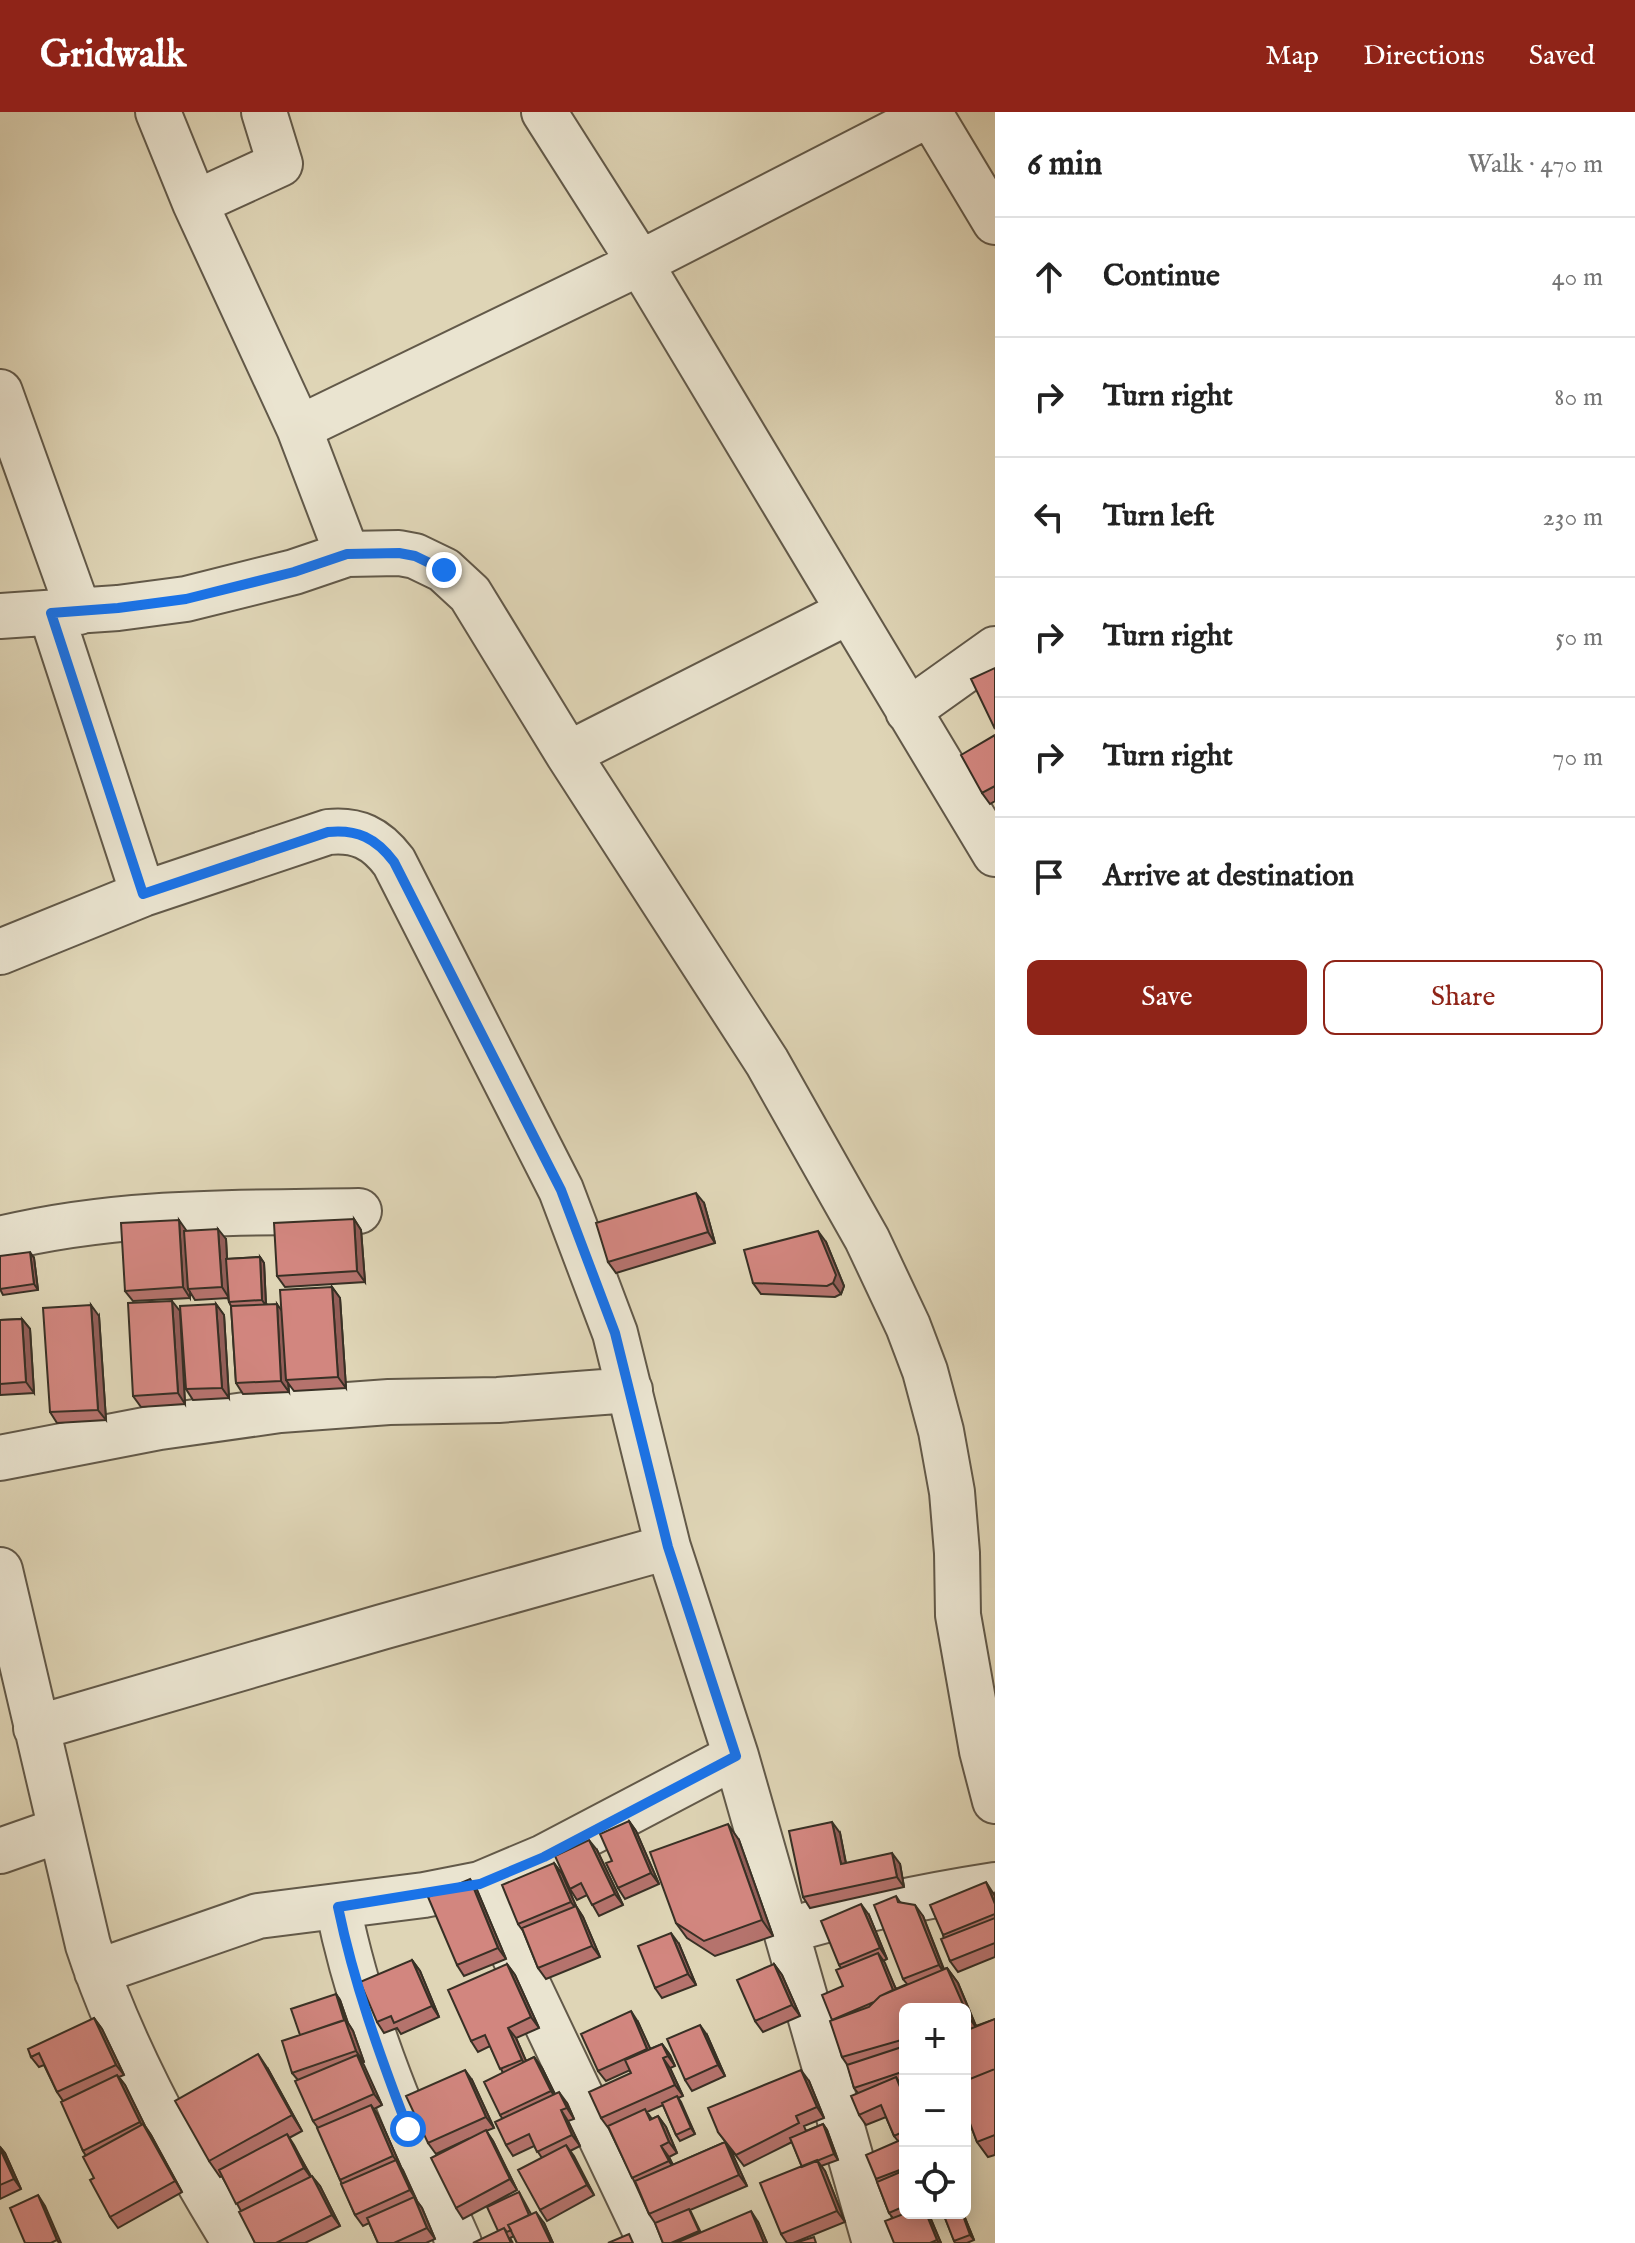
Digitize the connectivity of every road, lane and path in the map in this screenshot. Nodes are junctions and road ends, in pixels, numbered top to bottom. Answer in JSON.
{"nodes":[{"id":1,"x":158,"y":112,"type":"edge"},
{"id":2,"x":264,"y":112,"type":"edge"},
{"id":3,"x":544,"y":112,"type":"edge"},
{"id":4,"x":930,"y":113,"type":"edge"},
{"id":5,"x":195,"y":203,"type":"junction"},
{"id":6,"x":995,"y":222,"type":"edge"},
{"id":7,"x":640,"y":263,"type":"junction"},
{"id":8,"x":0,"y":392,"type":"edge"},
{"id":9,"x":299,"y":428,"type":"junction"},
{"id":10,"x":347,"y":554,"type":"junction"},
{"id":11,"x":65,"y":612,"type":"junction"},
{"id":12,"x":848,"y":612,"type":"junction"},
{"id":13,"x":0,"y":616,"type":"edge"},
{"id":14,"x":995,"y":649,"type":"edge"},
{"id":15,"x":908,"y":711,"type":"junction"},
{"id":16,"x":568,"y":754,"type":"junction"},
{"id":17,"x":995,"y":854,"type":"edge"},
{"id":18,"x":143,"y":894,"type":"junction"},
{"id":19,"x":0,"y":952,"type":"edge"},
{"id":20,"x":359,"y":1211,"type":"dead end"},
{"id":21,"x":0,"y":1239,"type":"edge"},
{"id":22,"x":630,"y":1390,"type":"junction"},
{"id":23,"x":0,"y":1458,"type":"edge"},
{"id":24,"x":668,"y":1547,"type":"junction"},
{"id":25,"x":0,"y":1570,"type":"edge"},
{"id":26,"x":6,"y":1624,"type":"edge"},
{"id":27,"x":36,"y":1728,"type":"junction"},
{"id":28,"x":736,"y":1756,"type":"junction"},
{"id":29,"x":995,"y":1801,"type":"edge"},
{"id":30,"x":60,"y":1830,"type":"junction"},
{"id":31,"x":0,"y":1851,"type":"edge"},
{"id":32,"x":480,"y":1884,"type":"junction"},
{"id":33,"x":995,"y":1885,"type":"edge"},
{"id":34,"x":338,"y":1907,"type":"junction"},
{"id":35,"x":787,"y":1931,"type":"junction"},
{"id":36,"x":97,"y":1972,"type":"junction"},
{"id":37,"x":235,"y":2243,"type":"edge"},
{"id":38,"x":459,"y":2243,"type":"edge"},
{"id":39,"x":651,"y":2243,"type":"edge"},
{"id":40,"x":875,"y":2243,"type":"edge"}],
"edges":[{"from":1,"to":5,"type":"street"},
{"from":2,"to":5,"type":"street"},
{"from":3,"to":7,"type":"street"},
{"from":4,"to":6,"type":"street"},
{"from":4,"to":7,"type":"street"},
{"from":5,"to":9,"type":"street"},
{"from":7,"to":9,"type":"street"},
{"from":7,"to":12,"type":"street"},
{"from":8,"to":11,"type":"street"},
{"from":9,"to":10,"type":"street"},
{"from":10,"to":11,"type":"street"},
{"from":10,"to":16,"type":"street"},
{"from":11,"to":13,"type":"street"},
{"from":11,"to":18,"type":"street"},
{"from":12,"to":15,"type":"street"},
{"from":12,"to":16,"type":"street"},
{"from":14,"to":15,"type":"street"},
{"from":15,"to":17,"type":"street"},
{"from":16,"to":29,"type":"street"},
{"from":18,"to":19,"type":"street"},
{"from":18,"to":22,"type":"street"},
{"from":20,"to":21,"type":"street"},
{"from":22,"to":23,"type":"street"},
{"from":22,"to":24,"type":"street"},
{"from":24,"to":27,"type":"street"},
{"from":24,"to":28,"type":"street"},
{"from":25,"to":26,"type":"street"},
{"from":26,"to":27,"type":"street"},
{"from":27,"to":30,"type":"street"},
{"from":28,"to":32,"type":"street"},
{"from":28,"to":35,"type":"street"},
{"from":30,"to":31,"type":"street"},
{"from":30,"to":36,"type":"street"},
{"from":32,"to":34,"type":"street"},
{"from":32,"to":39,"type":"street"},
{"from":33,"to":35,"type":"street"},
{"from":34,"to":36,"type":"street"},
{"from":34,"to":38,"type":"street"},
{"from":35,"to":40,"type":"street"},
{"from":36,"to":37,"type":"street"}]}
